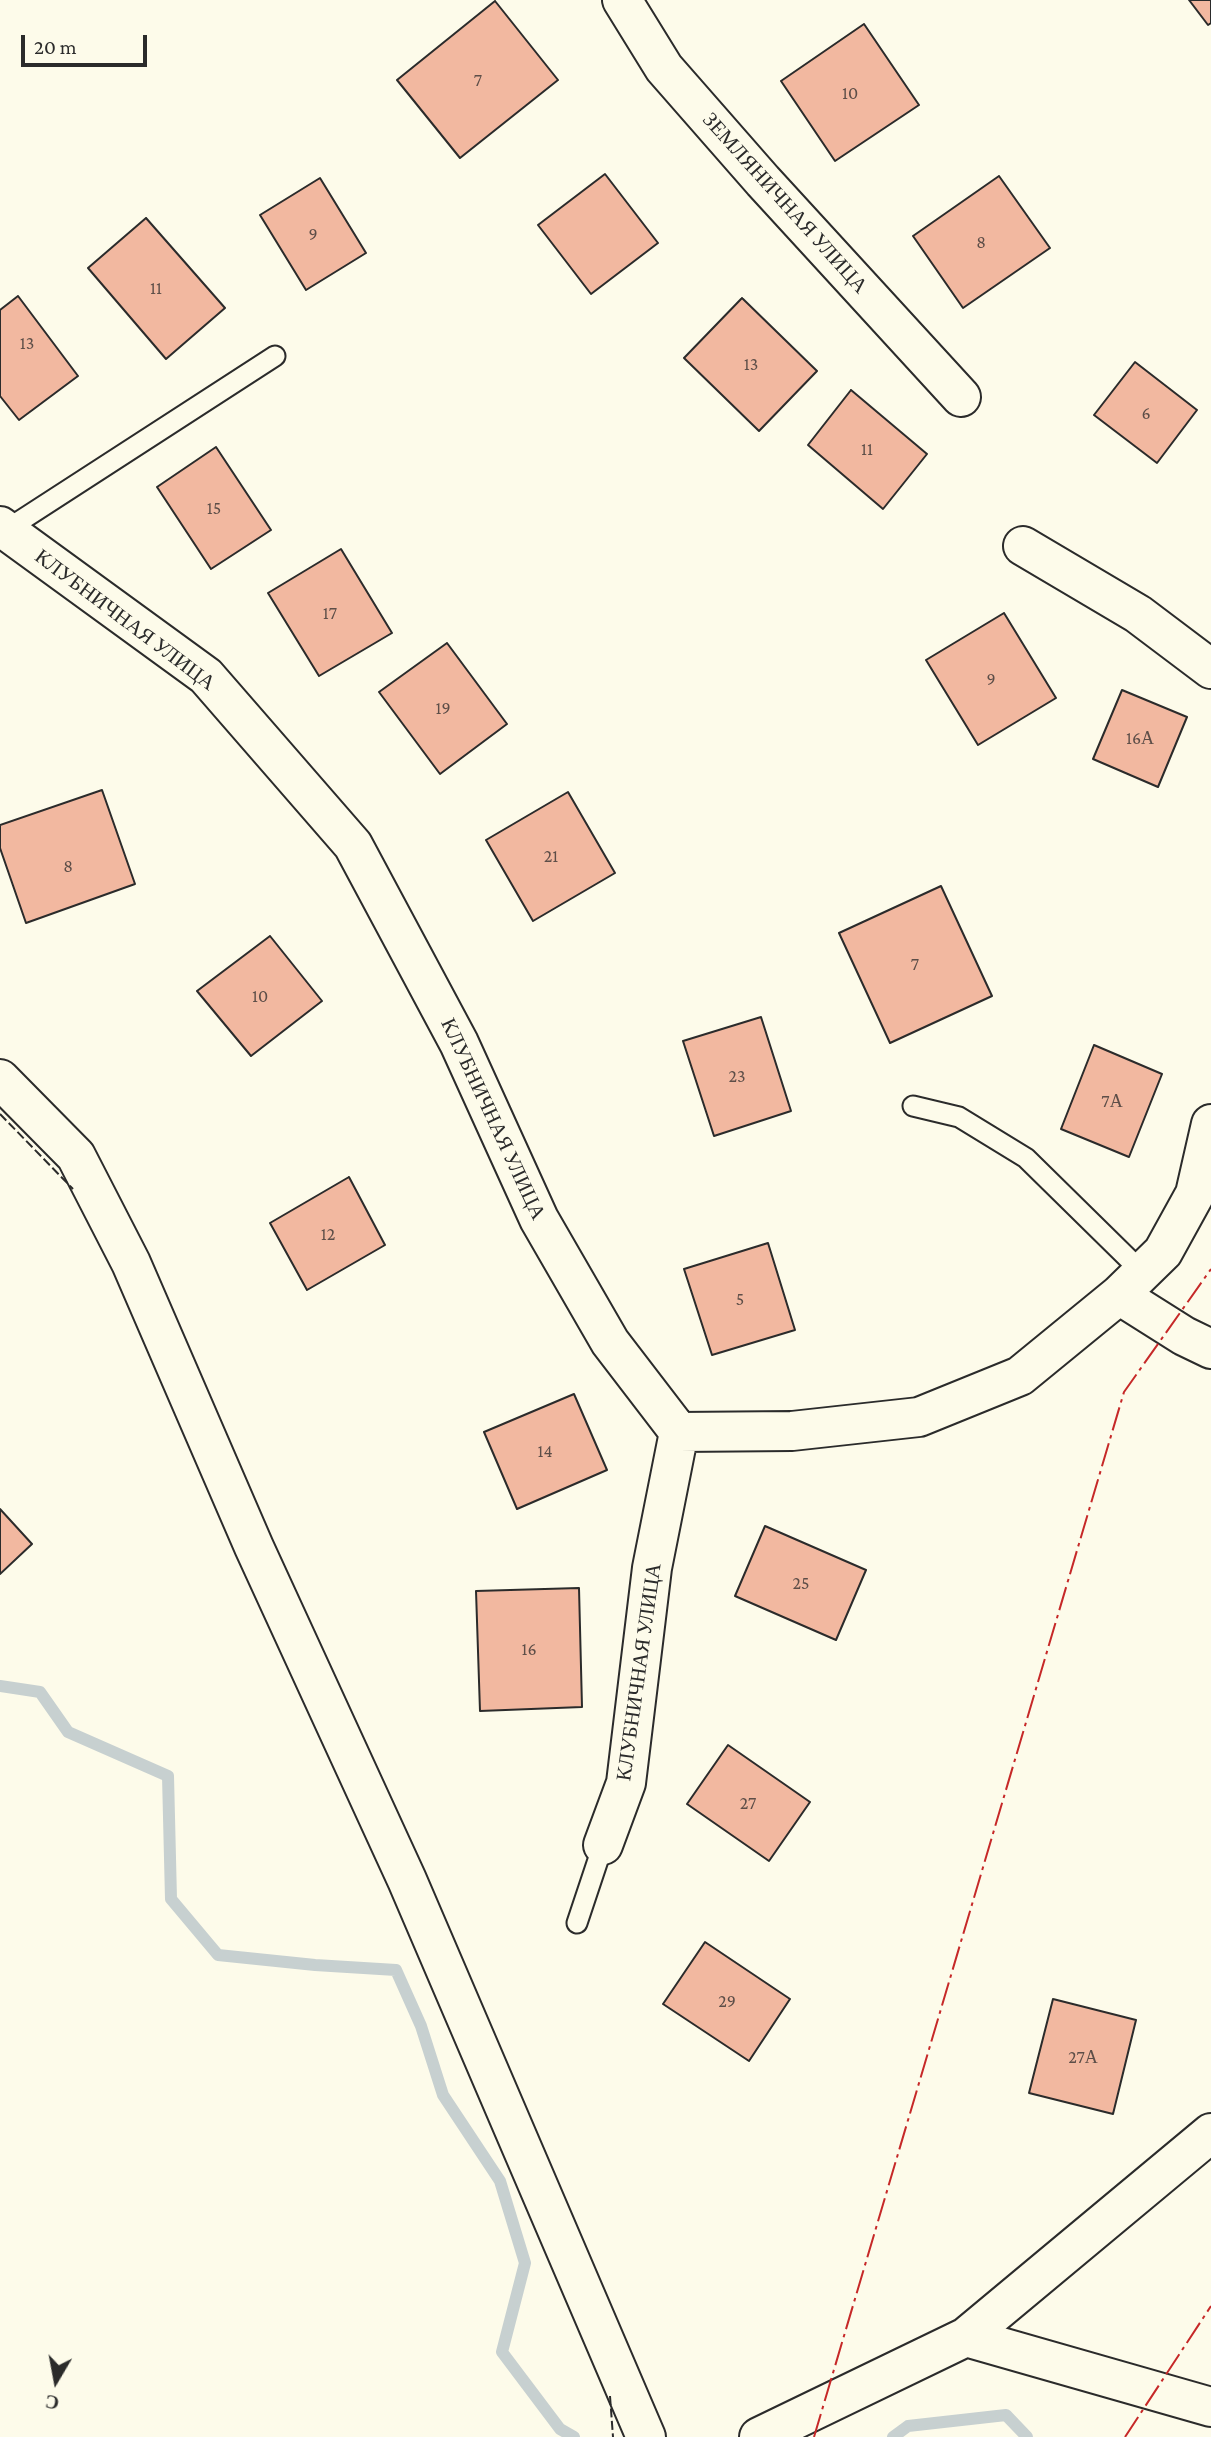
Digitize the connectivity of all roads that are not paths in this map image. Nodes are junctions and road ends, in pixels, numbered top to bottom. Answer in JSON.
{"nodes":[{"id":1,"x":622,"y":0,"type":"edge"},
{"id":2,"x":275,"y":356,"type":"dead end"},
{"id":3,"x":961,"y":397,"type":"dead end"},
{"id":4,"x":3,"y":528,"type":"edge"},
{"id":5,"x":1023,"y":546,"type":"dead end"},
{"id":6,"x":1211,"y":669,"type":"edge"},
{"id":7,"x":0,"y":1079,"type":"edge"},
{"id":8,"x":913,"y":1106,"type":"dead end"},
{"id":9,"x":1211,"y":1124,"type":"edge"},
{"id":10,"x":1130,"y":1283,"type":"junction"},
{"id":11,"x":1211,"y":1349,"type":"edge"},
{"id":12,"x":679,"y":1432,"type":"junction"},
{"id":13,"x":603,"y":1845,"type":"joint"},
{"id":14,"x":577,"y":1923,"type":"dead end"},
{"id":15,"x":1211,"y":2133,"type":"edge"},
{"id":16,"x":966,"y":2337,"type":"junction"},
{"id":17,"x":1211,"y":2407,"type":"edge"},
{"id":18,"x":646,"y":2437,"type":"edge"},
{"id":19,"x":759,"y":2437,"type":"edge"}],
"edges":[{"from":1,"to":3,"type":"street","name":"ЗЕМЛЯНИЧНАЯ УЛИЦА"},
{"from":2,"to":4,"type":"lane"},
{"from":4,"to":12,"type":"street","name":"КЛУБНИЧНАЯ УЛИЦА"},
{"from":5,"to":6,"type":"street"},
{"from":7,"to":18,"type":"street"},
{"from":8,"to":10,"type":"lane"},
{"from":9,"to":10,"type":"street"},
{"from":10,"to":11,"type":"street"},
{"from":10,"to":12,"type":"street"},
{"from":12,"to":13,"type":"street","name":"КЛУБНИЧНАЯ УЛИЦА"},
{"from":13,"to":14,"type":"lane"},
{"from":15,"to":16,"type":"street"},
{"from":16,"to":17,"type":"street"},
{"from":16,"to":19,"type":"street"}]}
